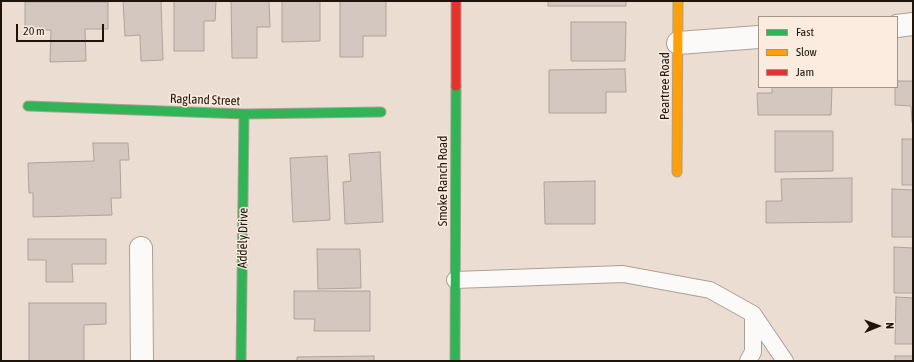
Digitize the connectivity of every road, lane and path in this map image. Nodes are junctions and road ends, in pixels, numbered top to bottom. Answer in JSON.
{"nodes":[{"id":1,"x":456,"y":1,"type":"edge"},
{"id":2,"x":678,"y":1,"type":"edge"},
{"id":3,"x":913,"y":24,"type":"edge"},
{"id":4,"x":898,"y":26,"type":"edge"},
{"id":5,"x":758,"y":37,"type":"edge"},
{"id":6,"x":678,"y":43,"type":"junction"},
{"id":7,"x":28,"y":106,"type":"dead end"},
{"id":8,"x":381,"y":112,"type":"dead end"},
{"id":9,"x":244,"y":114,"type":"junction"},
{"id":10,"x":677,"y":172,"type":"dead end"},
{"id":11,"x":141,"y":248,"type":"dead end"},
{"id":12,"x":455,"y":280,"type":"junction"},
{"id":13,"x":753,"y":314,"type":"junction"},
{"id":14,"x":142,"y":361,"type":"edge"},
{"id":15,"x":241,"y":361,"type":"edge"},
{"id":16,"x":455,"y":361,"type":"edge"},
{"id":17,"x":748,"y":361,"type":"edge"},
{"id":18,"x":785,"y":361,"type":"edge"}],
"edges":[{"from":1,"to":12,"type":"street","name":"Smoke Ranch Road"},
{"from":2,"to":6,"type":"street","name":"Peartree Road"},
{"from":3,"to":4,"type":"street"},
{"from":5,"to":6,"type":"street"},
{"from":6,"to":10,"type":"street","name":"Peartree Road"},
{"from":7,"to":9,"type":"street","name":"Ragland Street"},
{"from":8,"to":9,"type":"street","name":"Ragland Street"},
{"from":9,"to":15,"type":"street","name":"Addely Drive"},
{"from":11,"to":14,"type":"street"},
{"from":12,"to":13,"type":"lane"},
{"from":12,"to":16,"type":"street","name":"Smoke Ranch Road"},
{"from":13,"to":17,"type":"lane"},
{"from":13,"to":18,"type":"lane"}]}
